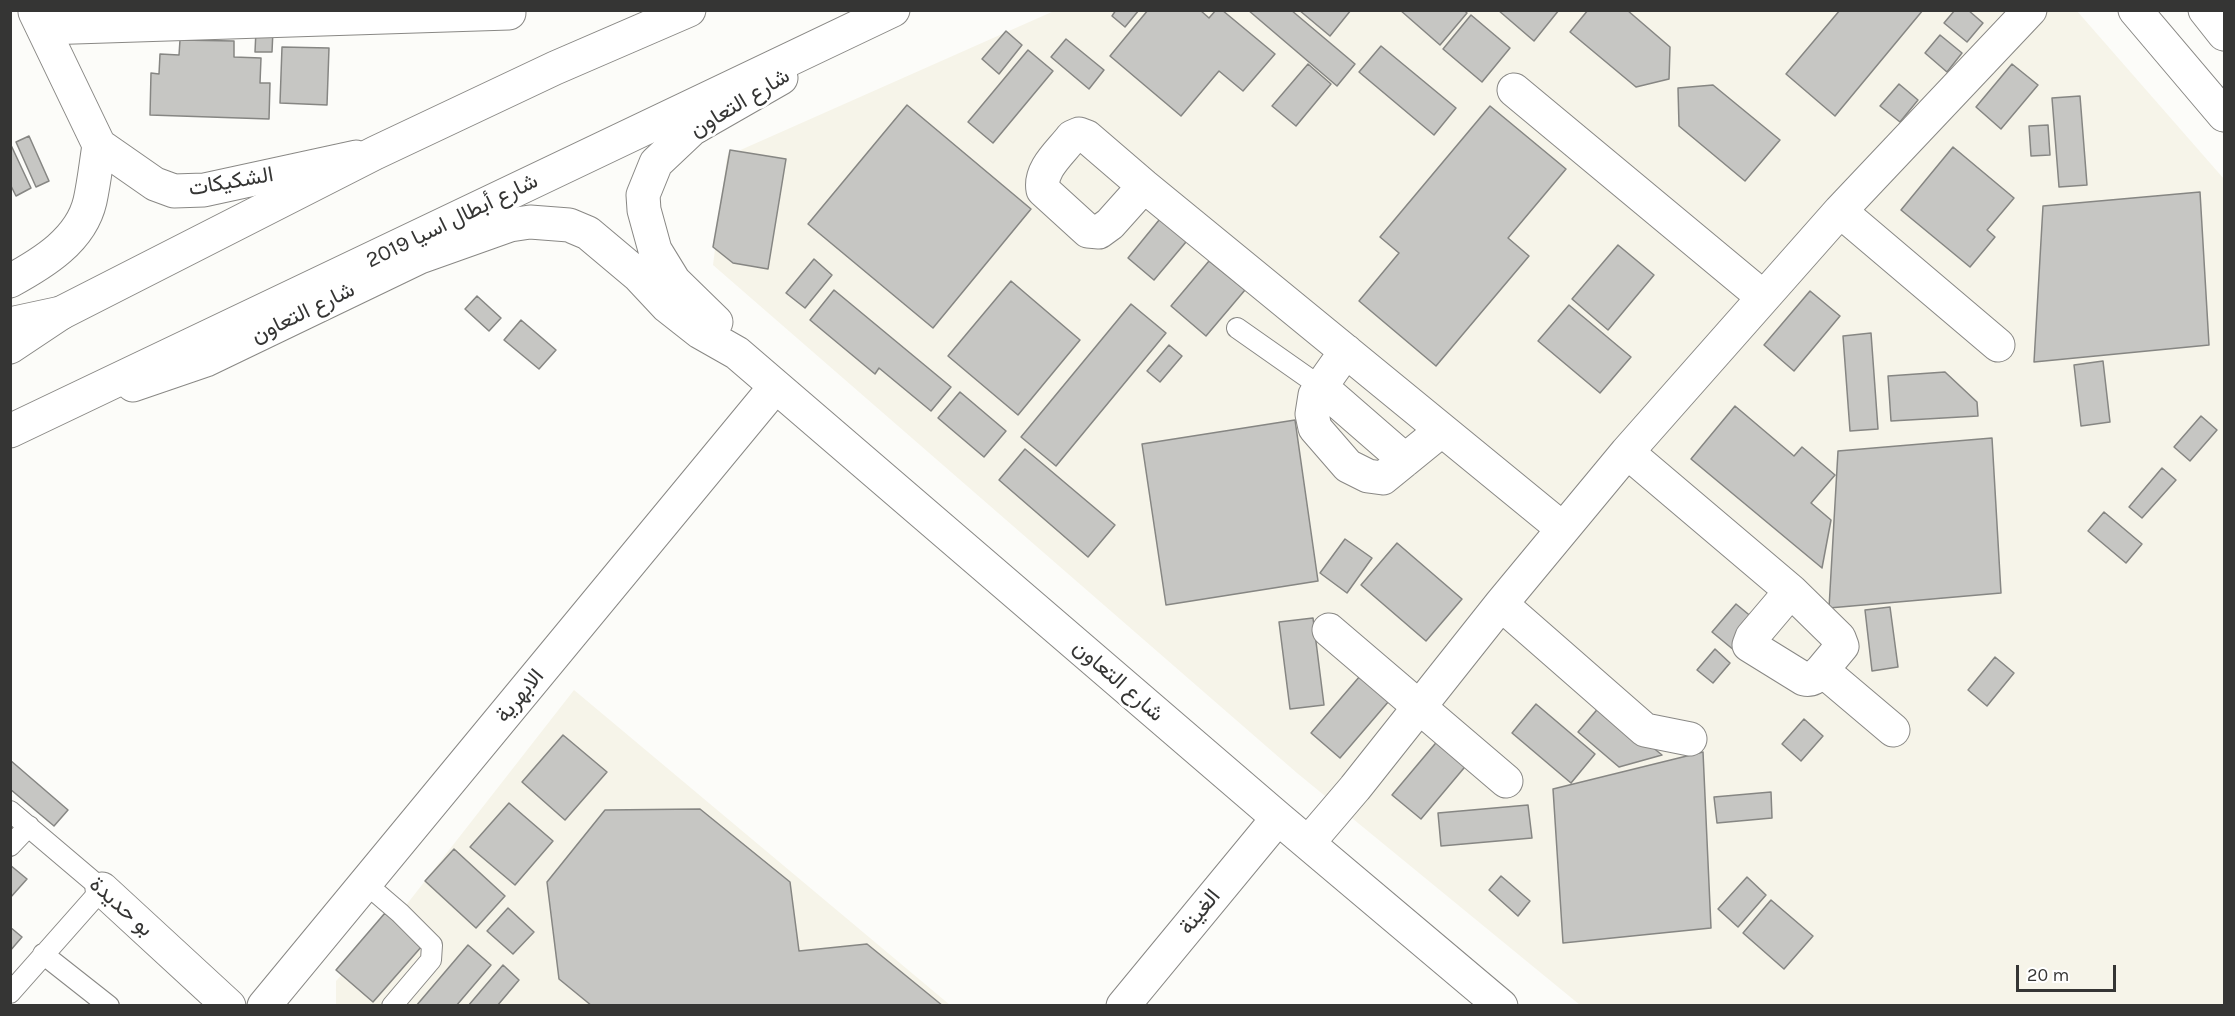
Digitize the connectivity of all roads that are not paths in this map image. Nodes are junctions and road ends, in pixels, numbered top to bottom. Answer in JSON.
{"nodes":[{"id":1,"x":689,"y":10,"type":"edge"},
{"id":2,"x":893,"y":10,"type":"edge"},
{"id":3,"x":899,"y":10,"type":"edge"},
{"id":4,"x":2030,"y":10,"type":"edge"},
{"id":5,"x":2135,"y":10,"type":"edge"},
{"id":6,"x":2205,"y":10,"type":"edge"},
{"id":7,"x":509,"y":13,"type":"dead end"},
{"id":8,"x":39,"y":19,"type":"edge"},
{"id":9,"x":2224,"y":34,"type":"edge"},
{"id":10,"x":1514,"y":90,"type":"dead end"},
{"id":11,"x":2224,"y":115,"type":"edge"},
{"id":12,"x":99,"y":145,"type":"junction"},
{"id":13,"x":375,"y":153,"type":"junction"},
{"id":14,"x":1144,"y":186,"type":"dead end"},
{"id":15,"x":1840,"y":211,"type":"junction"},
{"id":16,"x":10,"y":281,"type":"edge"},
{"id":17,"x":1763,"y":297,"type":"junction"},
{"id":18,"x":61,"y":313,"type":"junction"},
{"id":19,"x":10,"y":324,"type":"edge"},
{"id":20,"x":1237,"y":328,"type":"dead end"},
{"id":21,"x":1998,"y":345,"type":"dead end"},
{"id":22,"x":10,"y":347,"type":"edge"},
{"id":23,"x":1346,"y":351,"type":"junction"},
{"id":24,"x":737,"y":353,"type":"junction"},
{"id":25,"x":775,"y":387,"type":"junction"},
{"id":26,"x":1321,"y":387,"type":"junction"},
{"id":27,"x":42,"y":418,"type":"junction"},
{"id":28,"x":1442,"y":430,"type":"junction"},
{"id":29,"x":10,"y":431,"type":"edge"},
{"id":30,"x":1627,"y":452,"type":"junction"},
{"id":31,"x":1405,"y":460,"type":"junction"},
{"id":32,"x":1563,"y":529,"type":"junction"},
{"id":33,"x":1791,"y":591,"type":"junction"},
{"id":34,"x":1501,"y":604,"type":"junction"},
{"id":35,"x":1329,"y":630,"type":"dead end"},
{"id":36,"x":1822,"y":670,"type":"junction"},
{"id":37,"x":1419,"y":706,"type":"junction"},
{"id":38,"x":1893,"y":730,"type":"dead end"},
{"id":39,"x":1690,"y":739,"type":"dead end"},
{"id":40,"x":1506,"y":781,"type":"dead end"},
{"id":41,"x":10,"y":811,"type":"edge"},
{"id":42,"x":1278,"y":818,"type":"junction"},
{"id":43,"x":29,"y":826,"type":"junction"},
{"id":44,"x":1308,"y":843,"type":"junction"},
{"id":45,"x":10,"y":846,"type":"edge"},
{"id":46,"x":365,"y":883,"type":"junction"},
{"id":47,"x":102,"y":889,"type":"junction"},
{"id":48,"x":43,"y":954,"type":"junction"},
{"id":49,"x":10,"y":993,"type":"edge"},
{"id":50,"x":109,"y":1005,"type":"edge"},
{"id":51,"x":229,"y":1005,"type":"edge"},
{"id":52,"x":264,"y":1005,"type":"edge"},
{"id":53,"x":392,"y":1005,"type":"edge"},
{"id":54,"x":1123,"y":1005,"type":"edge"},
{"id":55,"x":1501,"y":1005,"type":"edge"}],
"edges":[{"from":1,"to":13,"type":"main road"},
{"from":2,"to":27,"type":"main road","name":"شارع أبطال اسيا 2019"},
{"from":3,"to":24,"type":"main road","name":"شارع التعاون"},
{"from":4,"to":15,"type":"main road"},
{"from":5,"to":11,"type":"main road"},
{"from":6,"to":9,"type":"main road"},
{"from":7,"to":8,"type":"main road"},
{"from":8,"to":12,"type":"main road","name":"الشكيكات"},
{"from":10,"to":17,"type":"main road"},
{"from":12,"to":13,"type":"main road","name":"الشكيكات"},
{"from":12,"to":16,"type":"main road"},
{"from":13,"to":18,"type":"main road"},
{"from":14,"to":23,"type":"main road"},
{"from":15,"to":17,"type":"main road"},
{"from":15,"to":21,"type":"main road"},
{"from":17,"to":30,"type":"main road"},
{"from":18,"to":19,"type":"main road"},
{"from":18,"to":22,"type":"main road"},
{"from":20,"to":26,"type":"lane"},
{"from":23,"to":26,"type":"main road"},
{"from":23,"to":28,"type":"main road"},
{"from":24,"to":25,"type":"main road","name":"شارع التعاون"},
{"from":24,"to":27,"type":"main road","name":"شارع التعاون"},
{"from":25,"to":42,"type":"main road","name":"شارع التعاون"},
{"from":25,"to":46,"type":"main road","name":"الابهرية"},
{"from":26,"to":31,"type":"main road"},
{"from":26,"to":31,"type":"main road"},
{"from":27,"to":29,"type":"main road","name":"شارع أبطال اسيا 2019"},
{"from":28,"to":31,"type":"main road"},
{"from":28,"to":32,"type":"main road"},
{"from":30,"to":32,"type":"main road"},
{"from":30,"to":33,"type":"main road"},
{"from":32,"to":34,"type":"main road"},
{"from":33,"to":36,"type":"main road"},
{"from":33,"to":36,"type":"main road"},
{"from":34,"to":37,"type":"main road"},
{"from":34,"to":39,"type":"main road"},
{"from":35,"to":37,"type":"main road"},
{"from":36,"to":38,"type":"main road"},
{"from":37,"to":40,"type":"main road"},
{"from":37,"to":44,"type":"main road"},
{"from":41,"to":43,"type":"lane","name":"بو حديدة"},
{"from":42,"to":44,"type":"main road","name":"شارع التعاون"},
{"from":42,"to":54,"type":"main road","name":"الغينة"},
{"from":43,"to":45,"type":"lane"},
{"from":43,"to":47,"type":"lane","name":"بو حديدة"},
{"from":44,"to":55,"type":"main road","name":"شارع التعاون"},
{"from":46,"to":52,"type":"main road","name":"الابهرية"},
{"from":46,"to":53,"type":"lane"},
{"from":47,"to":48,"type":"lane"},
{"from":47,"to":51,"type":"main road","name":"بو حديدة"},
{"from":48,"to":49,"type":"lane"},
{"from":48,"to":50,"type":"lane"}]}
